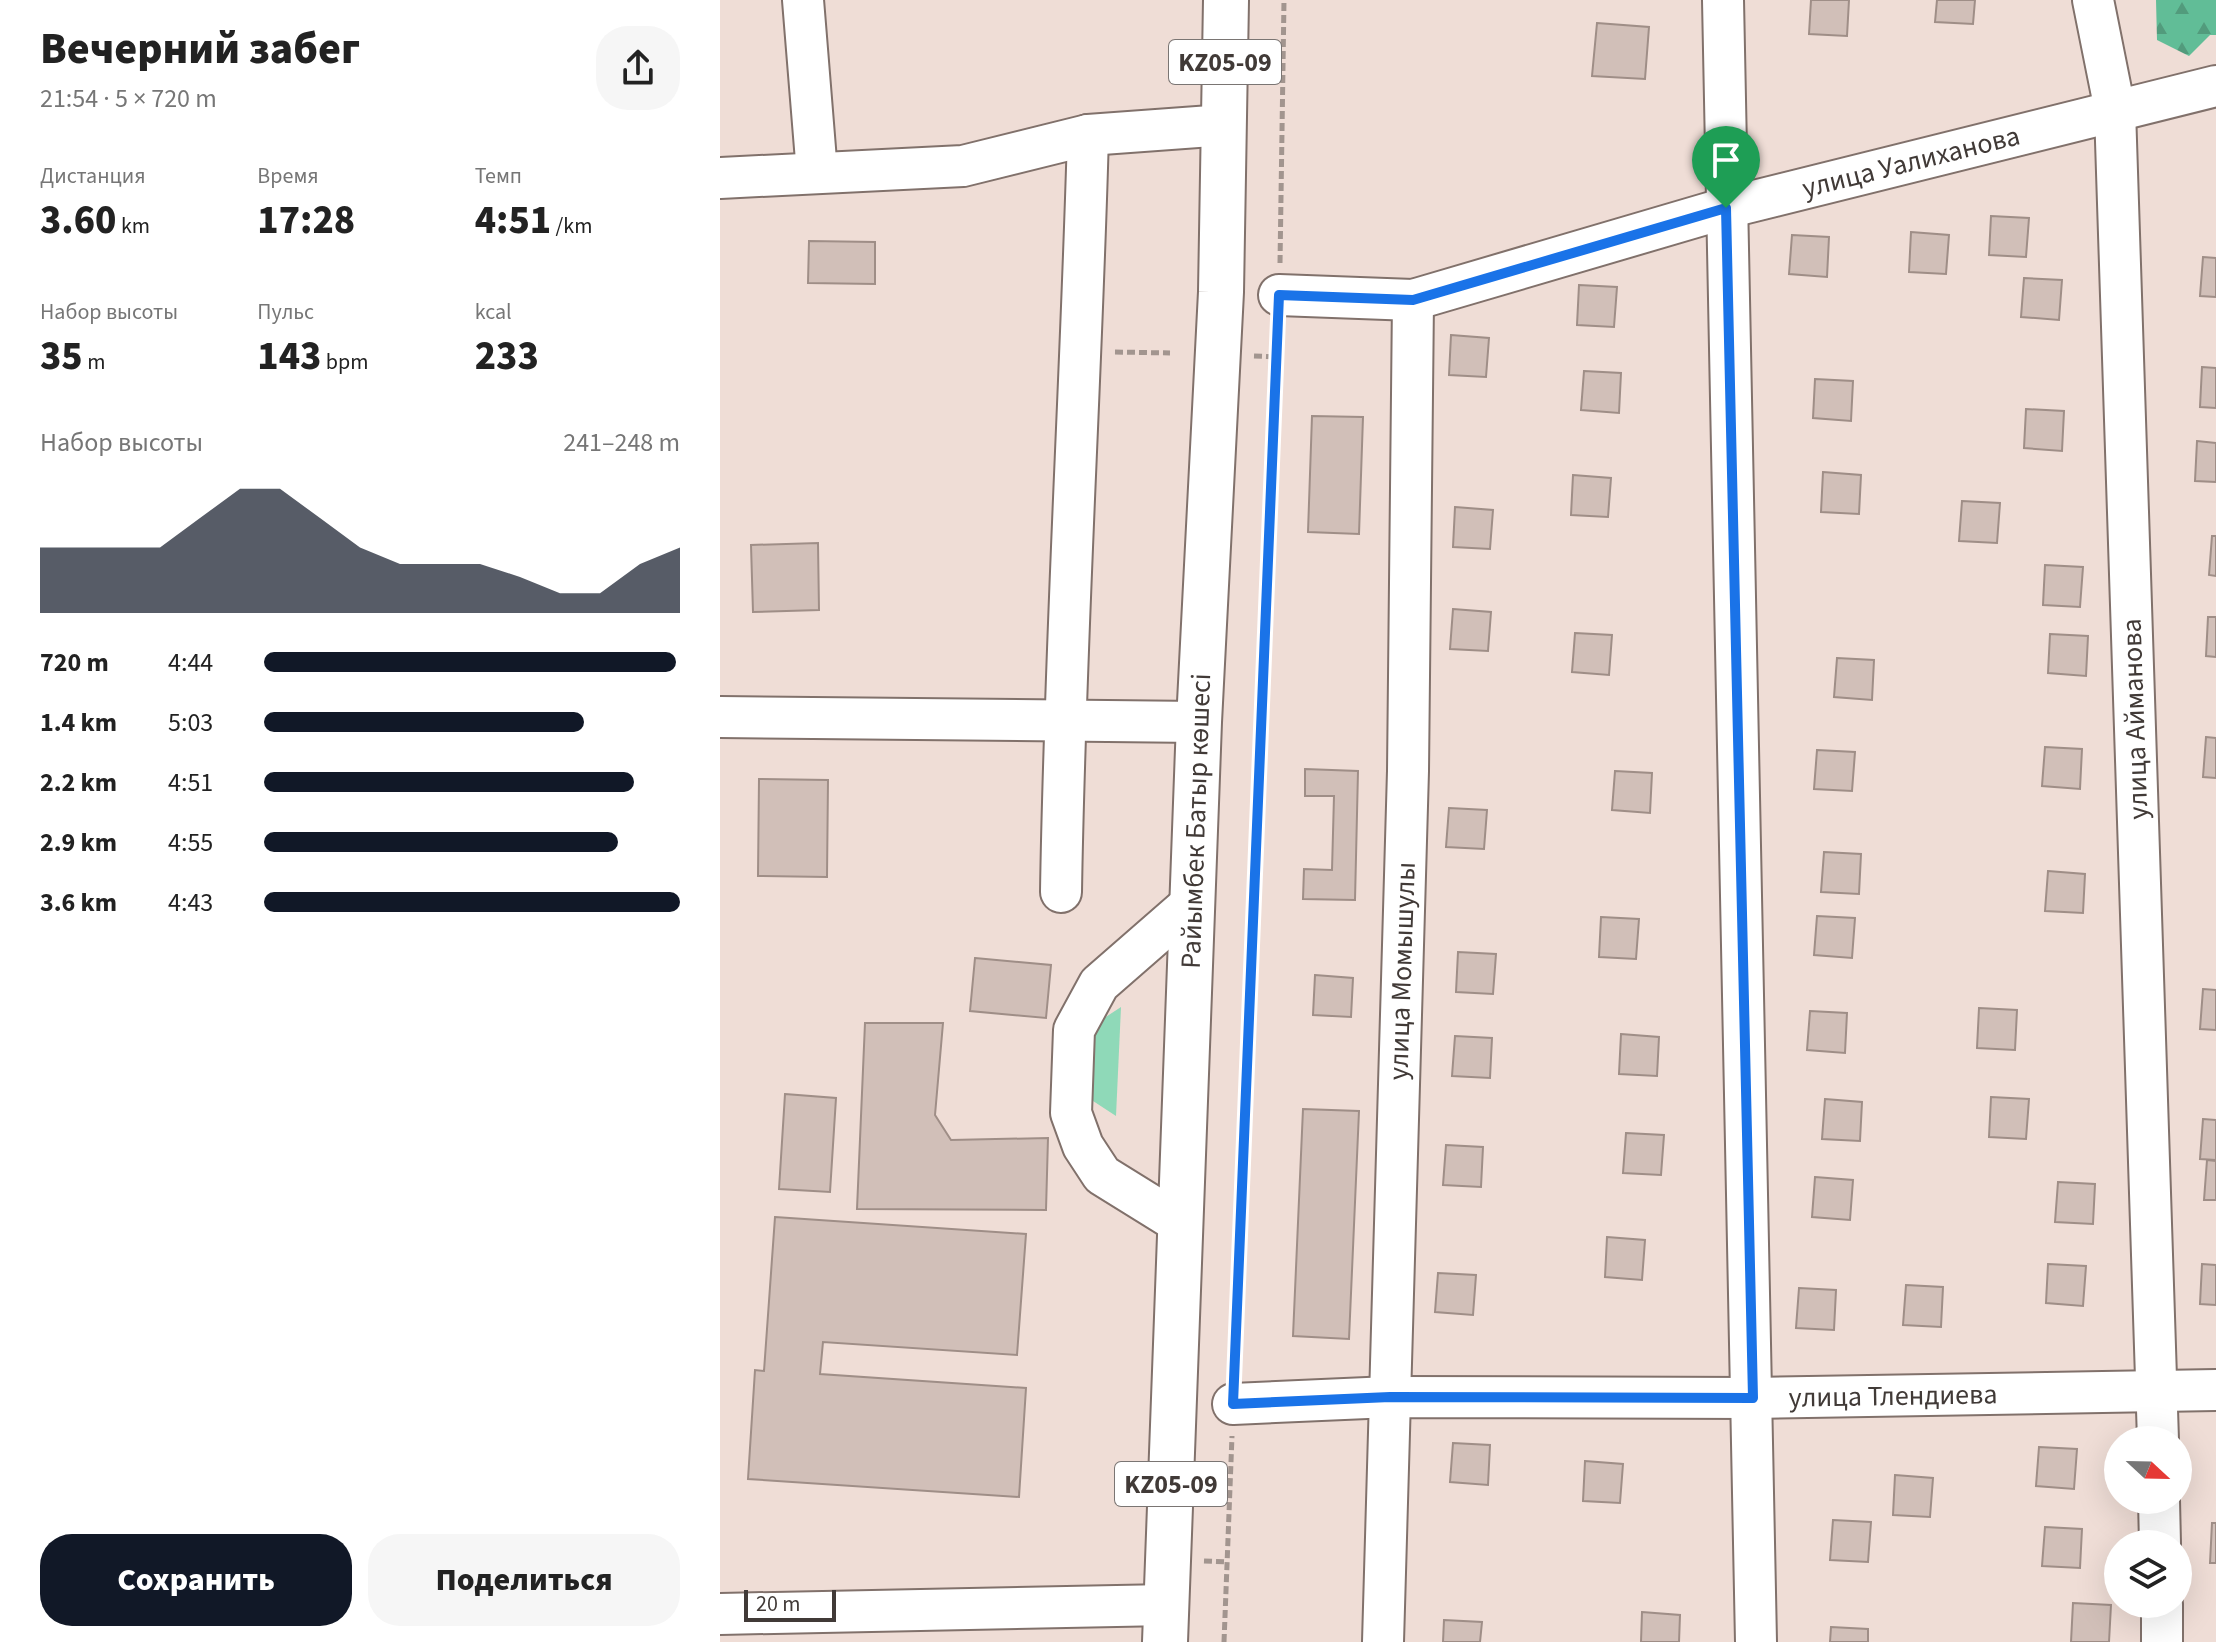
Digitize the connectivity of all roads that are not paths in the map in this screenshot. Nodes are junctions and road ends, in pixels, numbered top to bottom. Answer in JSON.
{"nodes":[{"id":1,"x":803,"y":0,"type":"edge"},
{"id":2,"x":1226,"y":0,"type":"edge"},
{"id":3,"x":1723,"y":0,"type":"edge"},
{"id":4,"x":2093,"y":0,"type":"edge"},
{"id":5,"x":2216,"y":86,"type":"edge"},
{"id":6,"x":2115,"y":110,"type":"junction"},
{"id":7,"x":1225,"y":125,"type":"junction"},
{"id":8,"x":1088,"y":135,"type":"junction"},
{"id":9,"x":817,"y":173,"type":"junction"},
{"id":10,"x":720,"y":178,"type":"edge"},
{"id":11,"x":1726,"y":208,"type":"junction"},
{"id":12,"x":1279,"y":295,"type":"road end"},
{"id":13,"x":1413,"y":300,"type":"junction"},
{"id":14,"x":720,"y":717,"type":"edge"},
{"id":15,"x":1064,"y":721,"type":"junction"},
{"id":16,"x":1199,"y":722,"type":"junction"},
{"id":17,"x":1061,"y":892,"type":"dead end"},
{"id":18,"x":1193,"y":902,"type":"junction"},
{"id":19,"x":1181,"y":1224,"type":"junction"},
{"id":20,"x":2216,"y":1390,"type":"edge"},
{"id":21,"x":2157,"y":1392,"type":"junction"},
{"id":22,"x":1390,"y":1397,"type":"junction"},
{"id":23,"x":1753,"y":1398,"type":"junction"},
{"id":24,"x":1233,"y":1404,"type":"road end"},
{"id":25,"x":2158,"y":1426,"type":"edge"},
{"id":26,"x":720,"y":1614,"type":"edge"},
{"id":27,"x":2162,"y":1618,"type":"edge"},
{"id":28,"x":1166,"y":1624,"type":"edge"},
{"id":29,"x":1383,"y":1642,"type":"edge"},
{"id":30,"x":1756,"y":1642,"type":"edge"},
{"id":31,"x":2162,"y":1642,"type":"edge"}],
"edges":[{"from":1,"to":9,"type":"street"},
{"from":2,"to":7,"type":"main road","name":"Райымбек Батыр көшесі","number":"KZ05-09"},
{"from":3,"to":11,"type":"street"},
{"from":4,"to":6,"type":"street","name":"улица Айманова"},
{"from":5,"to":6,"type":"street","name":"улица Уалиханова"},
{"from":6,"to":11,"type":"street","name":"улица Уалиханова"},
{"from":6,"to":21,"type":"street","name":"улица Айманова"},
{"from":7,"to":8,"type":"street"},
{"from":7,"to":16,"type":"main road","name":"Райымбек Батыр көшесі","number":"KZ05-09"},
{"from":8,"to":9,"type":"street"},
{"from":8,"to":15,"type":"street"},
{"from":9,"to":10,"type":"street"},
{"from":11,"to":13,"type":"street","name":"улица Уалиханова"},
{"from":11,"to":23,"type":"street"},
{"from":12,"to":13,"type":"street","name":"улица Уалиханова"},
{"from":13,"to":22,"type":"street","name":"улица Момышулы"},
{"from":14,"to":15,"type":"street"},
{"from":15,"to":16,"type":"street"},
{"from":15,"to":17,"type":"street"},
{"from":16,"to":18,"type":"main road","name":"Райымбек Батыр көшесі","number":"KZ05-09"},
{"from":18,"to":19,"type":"main road","name":"Райымбек Батыр көшесі","number":"KZ05-09"},
{"from":18,"to":19,"type":"street"},
{"from":19,"to":28,"type":"main road","name":"Райымбек Батыр көшесі","number":"KZ05-09"},
{"from":20,"to":21,"type":"street","name":"улица Тлендиева"},
{"from":21,"to":23,"type":"street","name":"улица Тлендиева"},
{"from":21,"to":25,"type":"street","name":"улица Айманова"},
{"from":22,"to":23,"type":"street","name":"улица Тлендиева"},
{"from":22,"to":24,"type":"street","name":"улица Тлендиева"},
{"from":22,"to":29,"type":"street","name":"улица Момышулы"},
{"from":23,"to":30,"type":"street"},
{"from":26,"to":28,"type":"street"},
{"from":27,"to":31,"type":"street"}]}
